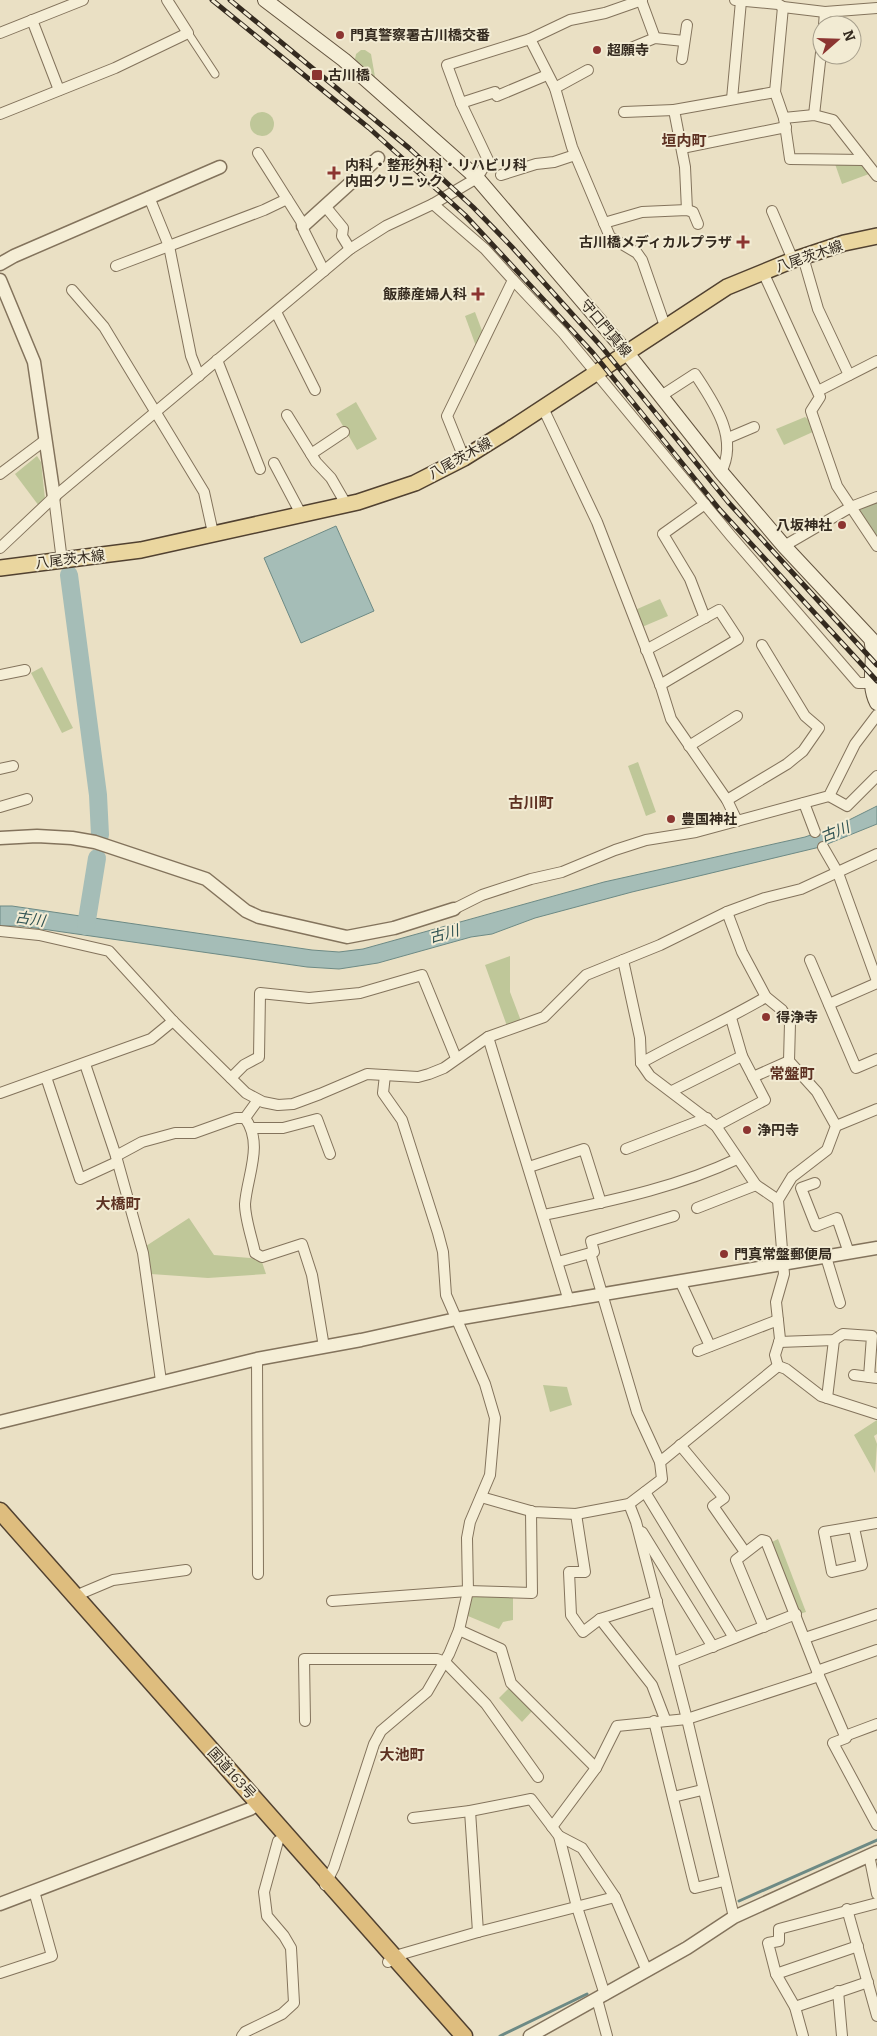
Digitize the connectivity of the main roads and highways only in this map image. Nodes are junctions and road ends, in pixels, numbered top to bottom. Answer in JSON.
{"nodes":[{"id":1,"x":265,"y":0,"type":"edge"},
{"id":2,"x":877,"y":236,"type":"edge"},
{"id":3,"x":627,"y":353,"type":"junction"},
{"id":4,"x":0,"y":568,"type":"edge"},
{"id":5,"x":876,"y":649,"type":"edge"},
{"id":6,"x":877,"y":703,"type":"edge"},
{"id":7,"x":0,"y":1511,"type":"edge"},
{"id":8,"x":0,"y":1527,"type":"edge"},
{"id":9,"x":255,"y":1806,"type":"junction"},
{"id":10,"x":325,"y":1884,"type":"junction"},
{"id":11,"x":391,"y":1959,"type":"junction"},
{"id":12,"x":452,"y":2036,"type":"edge"},
{"id":13,"x":464,"y":2036,"type":"edge"}],
"edges":[{"from":1,"to":3,"type":"main road","name":"守口門真線"},
{"from":2,"to":3,"type":"main road","name":"八尾茨木線"},
{"from":3,"to":4,"type":"main road","name":"八尾茨木線"},
{"from":3,"to":5,"type":"main road","name":"守口門真線"},
{"from":5,"to":6,"type":"main road","name":"守口門真線"},
{"from":7,"to":9,"type":"highway","name":"国道163号"},
{"from":8,"to":9,"type":"highway","name":"国道163号"},
{"from":9,"to":10,"type":"highway","name":"国道163号"},
{"from":9,"to":10,"type":"highway","name":"国道163号"},
{"from":10,"to":11,"type":"highway","name":"国道163号"},
{"from":11,"to":12,"type":"highway","name":"国道163号"},
{"from":11,"to":13,"type":"highway","name":"国道163号"}]}
